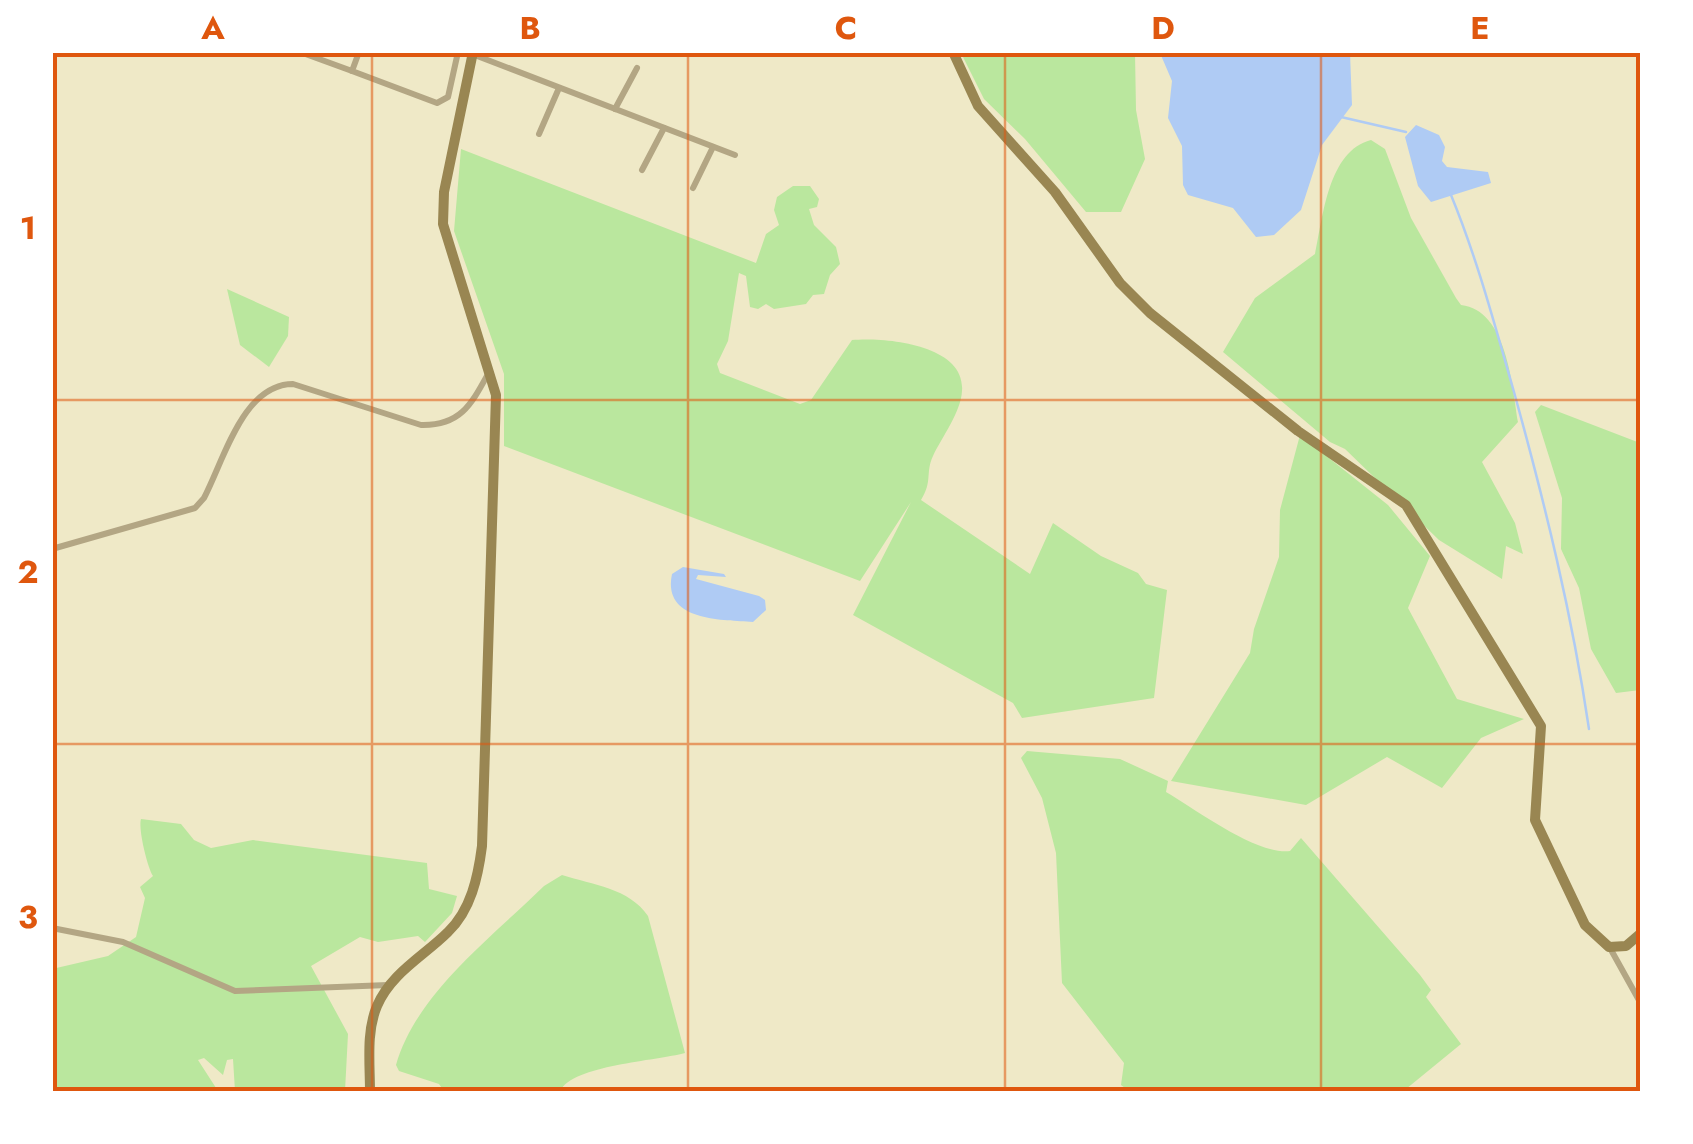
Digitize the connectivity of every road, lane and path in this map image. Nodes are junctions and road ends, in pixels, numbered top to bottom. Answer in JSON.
{"nodes":[{"id":1,"x":300,"y":52,"type":"edge"},
{"id":2,"x":360,"y":52,"type":"edge"},
{"id":3,"x":458,"y":52,"type":"edge"},
{"id":4,"x":953,"y":52,"type":"edge"},
{"id":5,"x":472,"y":53,"type":"edge"},
{"id":6,"x":636,"y":68,"type":"dead end"},
{"id":7,"x":352,"y":71,"type":"junction"},
{"id":8,"x":559,"y":88,"type":"junction"},
{"id":9,"x":615,"y":109,"type":"junction"},
{"id":10,"x":664,"y":128,"type":"junction"},
{"id":11,"x":539,"y":134,"type":"dead end"},
{"id":12,"x":713,"y":146,"type":"junction"},
{"id":13,"x":735,"y":155,"type":"dead end"},
{"id":14,"x":642,"y":170,"type":"dead end"},
{"id":15,"x":692,"y":188,"type":"dead end"},
{"id":16,"x":491,"y":368,"type":"junction"},
{"id":17,"x":54,"y":550,"type":"edge"},
{"id":18,"x":52,"y":928,"type":"edge"},
{"id":19,"x":1640,"y":934,"type":"edge"},
{"id":20,"x":1609,"y":947,"type":"junction"},
{"id":21,"x":388,"y":985,"type":"junction"},
{"id":22,"x":1640,"y":1002,"type":"edge"},
{"id":23,"x":370,"y":1092,"type":"edge"}],
"edges":[{"from":1,"to":7,"type":"street"},
{"from":2,"to":7,"type":"street"},
{"from":3,"to":7,"type":"street"},
{"from":4,"to":20,"type":"street"},
{"from":5,"to":8,"type":"street"},
{"from":5,"to":16,"type":"street"},
{"from":6,"to":9,"type":"street"},
{"from":8,"to":9,"type":"street"},
{"from":8,"to":11,"type":"street"},
{"from":9,"to":10,"type":"street"},
{"from":10,"to":12,"type":"street"},
{"from":10,"to":14,"type":"street"},
{"from":12,"to":13,"type":"street"},
{"from":12,"to":15,"type":"street"},
{"from":16,"to":17,"type":"street"},
{"from":16,"to":21,"type":"street"},
{"from":18,"to":21,"type":"street"},
{"from":19,"to":20,"type":"street"},
{"from":20,"to":22,"type":"street"},
{"from":21,"to":23,"type":"street"}]}
